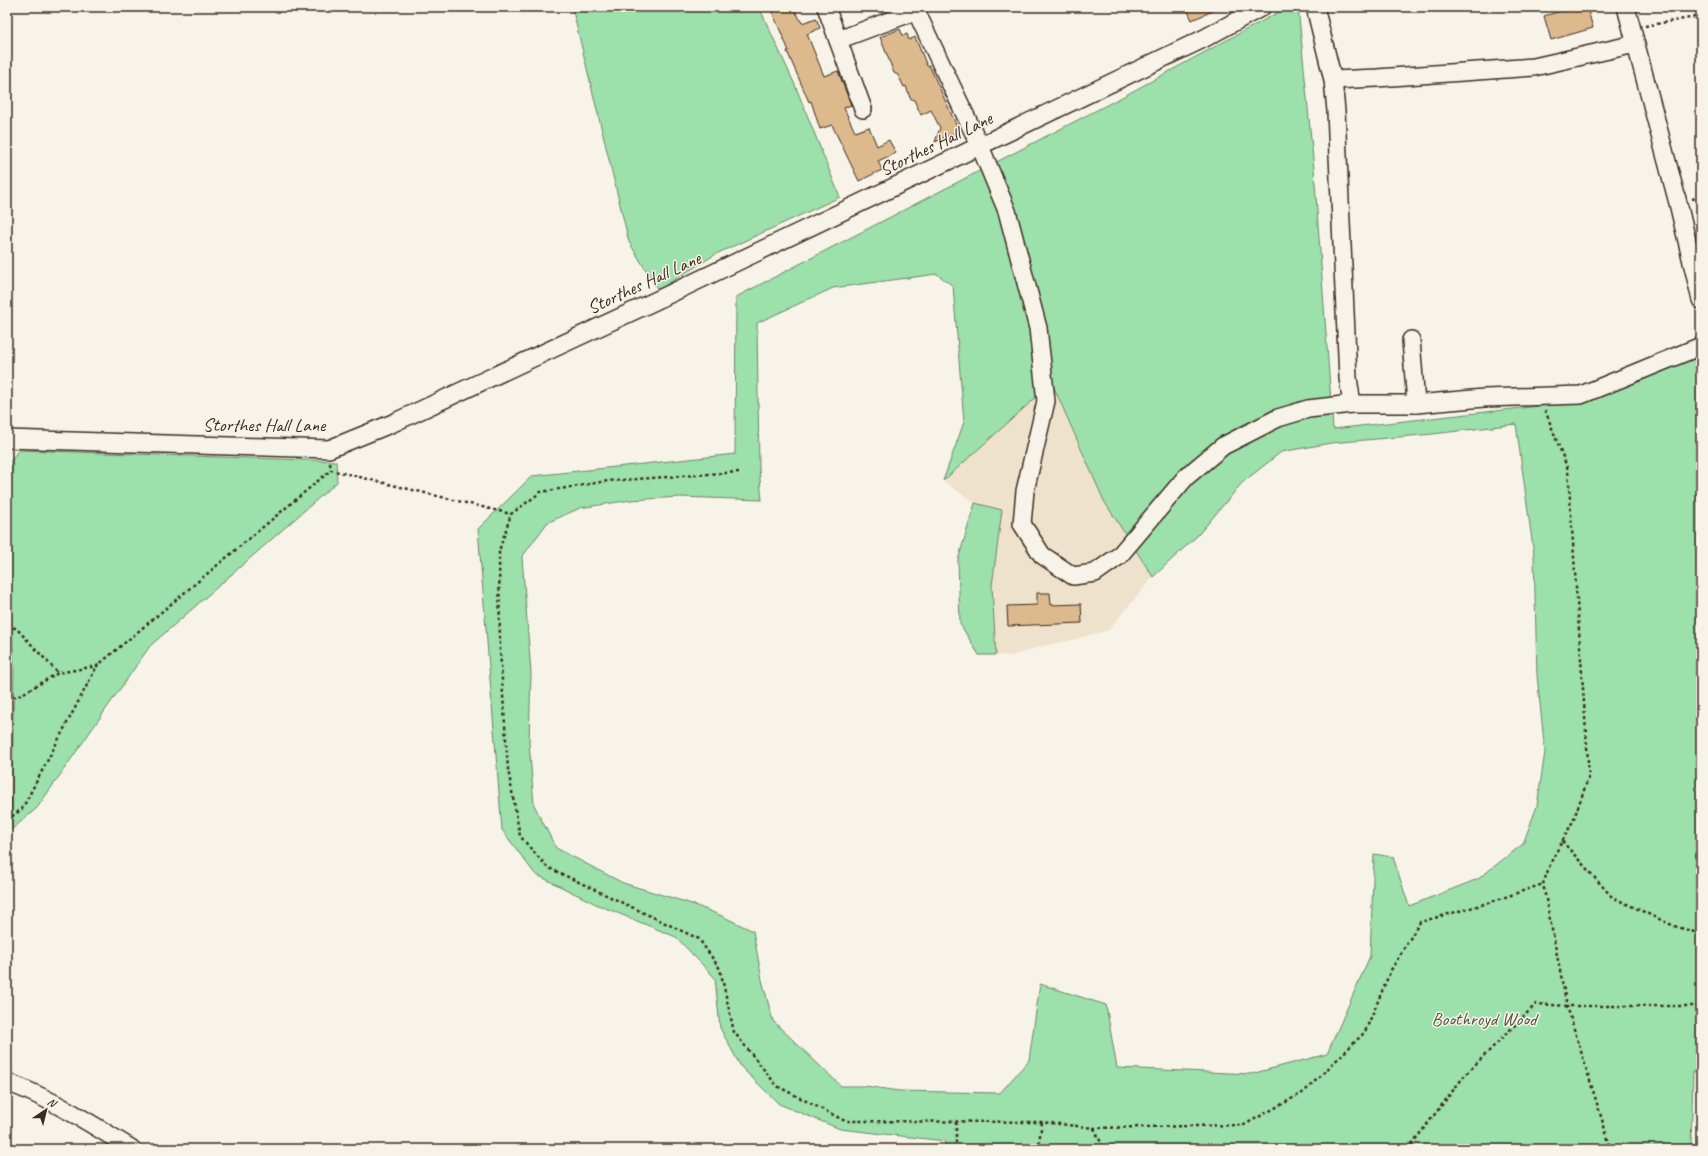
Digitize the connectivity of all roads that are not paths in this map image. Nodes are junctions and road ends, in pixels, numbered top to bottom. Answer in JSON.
{"nodes":[{"id":1,"x":826,"y":7,"type":"edge"},
{"id":2,"x":1262,"y":7,"type":"edge"},
{"id":3,"x":1315,"y":7,"type":"edge"},
{"id":4,"x":1626,"y":7,"type":"edge"},
{"id":5,"x":922,"y":13,"type":"edge"},
{"id":6,"x":838,"y":40,"type":"junction"},
{"id":7,"x":1635,"y":44,"type":"junction"},
{"id":8,"x":1333,"y":80,"type":"junction"},
{"id":9,"x":863,"y":109,"type":"dead end"},
{"id":10,"x":980,"y":146,"type":"junction"},
{"id":11,"x":1701,"y":300,"type":"edge"},
{"id":12,"x":1411,"y":340,"type":"dead end"},
{"id":13,"x":1701,"y":346,"type":"edge"},
{"id":14,"x":1352,"y":404,"type":"junction"},
{"id":15,"x":1416,"y":404,"type":"junction"},
{"id":16,"x":7,"y":439,"type":"edge"},
{"id":17,"x":7,"y":1082,"type":"edge"},
{"id":18,"x":129,"y":1148,"type":"edge"}],
"edges":[{"from":1,"to":6,"type":"street"},
{"from":2,"to":10,"type":"street","name":"Storthes Hall Lane"},
{"from":3,"to":8,"type":"street"},
{"from":4,"to":7,"type":"street"},
{"from":5,"to":6,"type":"street"},
{"from":5,"to":10,"type":"street"},
{"from":6,"to":9,"type":"street"},
{"from":7,"to":8,"type":"street"},
{"from":7,"to":11,"type":"street"},
{"from":8,"to":14,"type":"street"},
{"from":10,"to":14,"type":"street"},
{"from":10,"to":16,"type":"street","name":"Storthes Hall Lane"},
{"from":12,"to":15,"type":"street"},
{"from":13,"to":15,"type":"street"},
{"from":14,"to":15,"type":"street"},
{"from":17,"to":18,"type":"street"}]}
